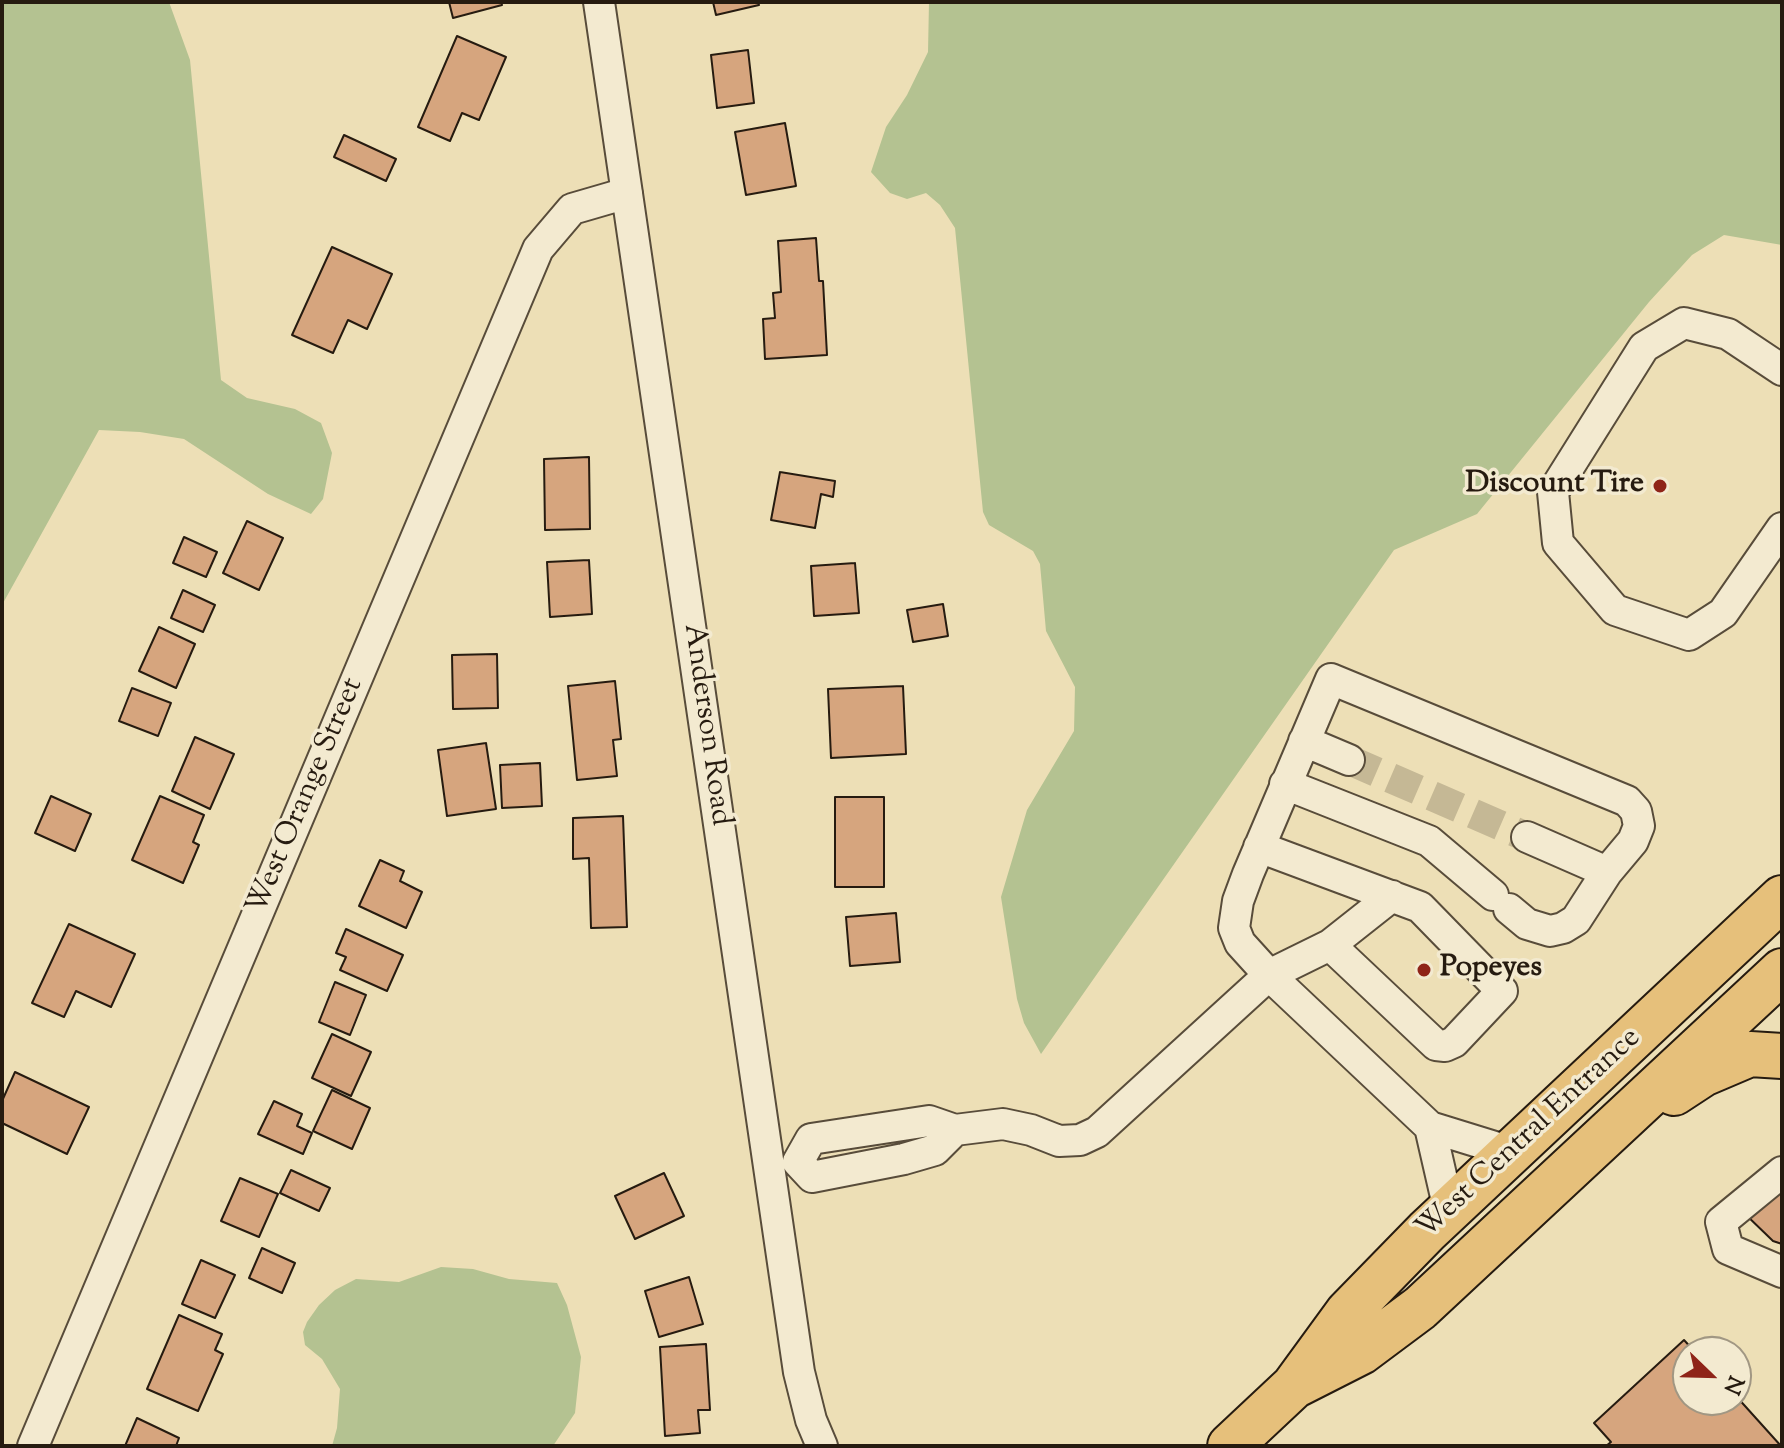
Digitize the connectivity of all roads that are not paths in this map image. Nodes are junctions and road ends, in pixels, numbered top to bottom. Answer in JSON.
{"nodes":[{"id":1,"x":599,"y":2,"type":"edge"},
{"id":2,"x":627,"y":193,"type":"junction"},
{"id":3,"x":1782,"y":370,"type":"edge"},
{"id":4,"x":1782,"y":528,"type":"edge"},
{"id":5,"x":1304,"y":741,"type":"junction"},
{"id":6,"x":1349,"y":760,"type":"tunnel mouth"},
{"id":7,"x":1285,"y":784,"type":"junction"},
{"id":8,"x":1527,"y":837,"type":"tunnel mouth"},
{"id":9,"x":1259,"y":847,"type":"junction"},
{"id":10,"x":1607,"y":872,"type":"junction"},
{"id":11,"x":1392,"y":896,"type":"junction"},
{"id":12,"x":1782,"y":898,"type":"edge"},
{"id":13,"x":1330,"y":945,"type":"junction"},
{"id":14,"x":1782,"y":971,"type":"edge"},
{"id":15,"x":1269,"y":975,"type":"junction"},
{"id":16,"x":1782,"y":1056,"type":"edge"},
{"id":17,"x":1430,"y":1127,"type":"junction"},
{"id":18,"x":1588,"y":1149,"type":"junction"},
{"id":19,"x":1511,"y":1152,"type":"junction"},
{"id":20,"x":784,"y":1164,"type":"junction"},
{"id":21,"x":1782,"y":1172,"type":"edge"},
{"id":22,"x":1449,"y":1210,"type":"junction"},
{"id":23,"x":1782,"y":1272,"type":"edge"},
{"id":24,"x":1294,"y":1386,"type":"junction"},
{"id":25,"x":33,"y":1446,"type":"edge"},
{"id":26,"x":822,"y":1446,"type":"edge"},
{"id":27,"x":1230,"y":1446,"type":"edge"}],
"edges":[{"from":1,"to":2,"type":"street","name":"Anderson Road"},
{"from":2,"to":20,"type":"street","name":"Anderson Road"},
{"from":2,"to":25,"type":"street","name":"West Orange Street"},
{"from":3,"to":4,"type":"street"},
{"from":5,"to":6,"type":"street"},
{"from":5,"to":7,"type":"street"},
{"from":5,"to":10,"type":"street"},
{"from":7,"to":9,"type":"street"},
{"from":7,"to":10,"type":"street"},
{"from":8,"to":10,"type":"street"},
{"from":9,"to":11,"type":"street"},
{"from":9,"to":15,"type":"street"},
{"from":11,"to":13,"type":"street"},
{"from":11,"to":13,"type":"street"},
{"from":12,"to":19,"type":"highway","name":"West Central Entrance"},
{"from":13,"to":15,"type":"street"},
{"from":14,"to":18,"type":"highway","name":"West Central Entrance"},
{"from":15,"to":17,"type":"street"},
{"from":15,"to":20,"type":"street"},
{"from":16,"to":18,"type":"highway"},
{"from":17,"to":19,"type":"street"},
{"from":17,"to":22,"type":"street"},
{"from":18,"to":24,"type":"highway","name":"West Central Entrance"},
{"from":19,"to":22,"type":"highway","name":"West Central Entrance"},
{"from":20,"to":26,"type":"street","name":"Anderson Road"},
{"from":21,"to":23,"type":"street"},
{"from":22,"to":24,"type":"highway","name":"West Central Entrance"},
{"from":24,"to":27,"type":"highway","name":"West Central Entrance"}]}
